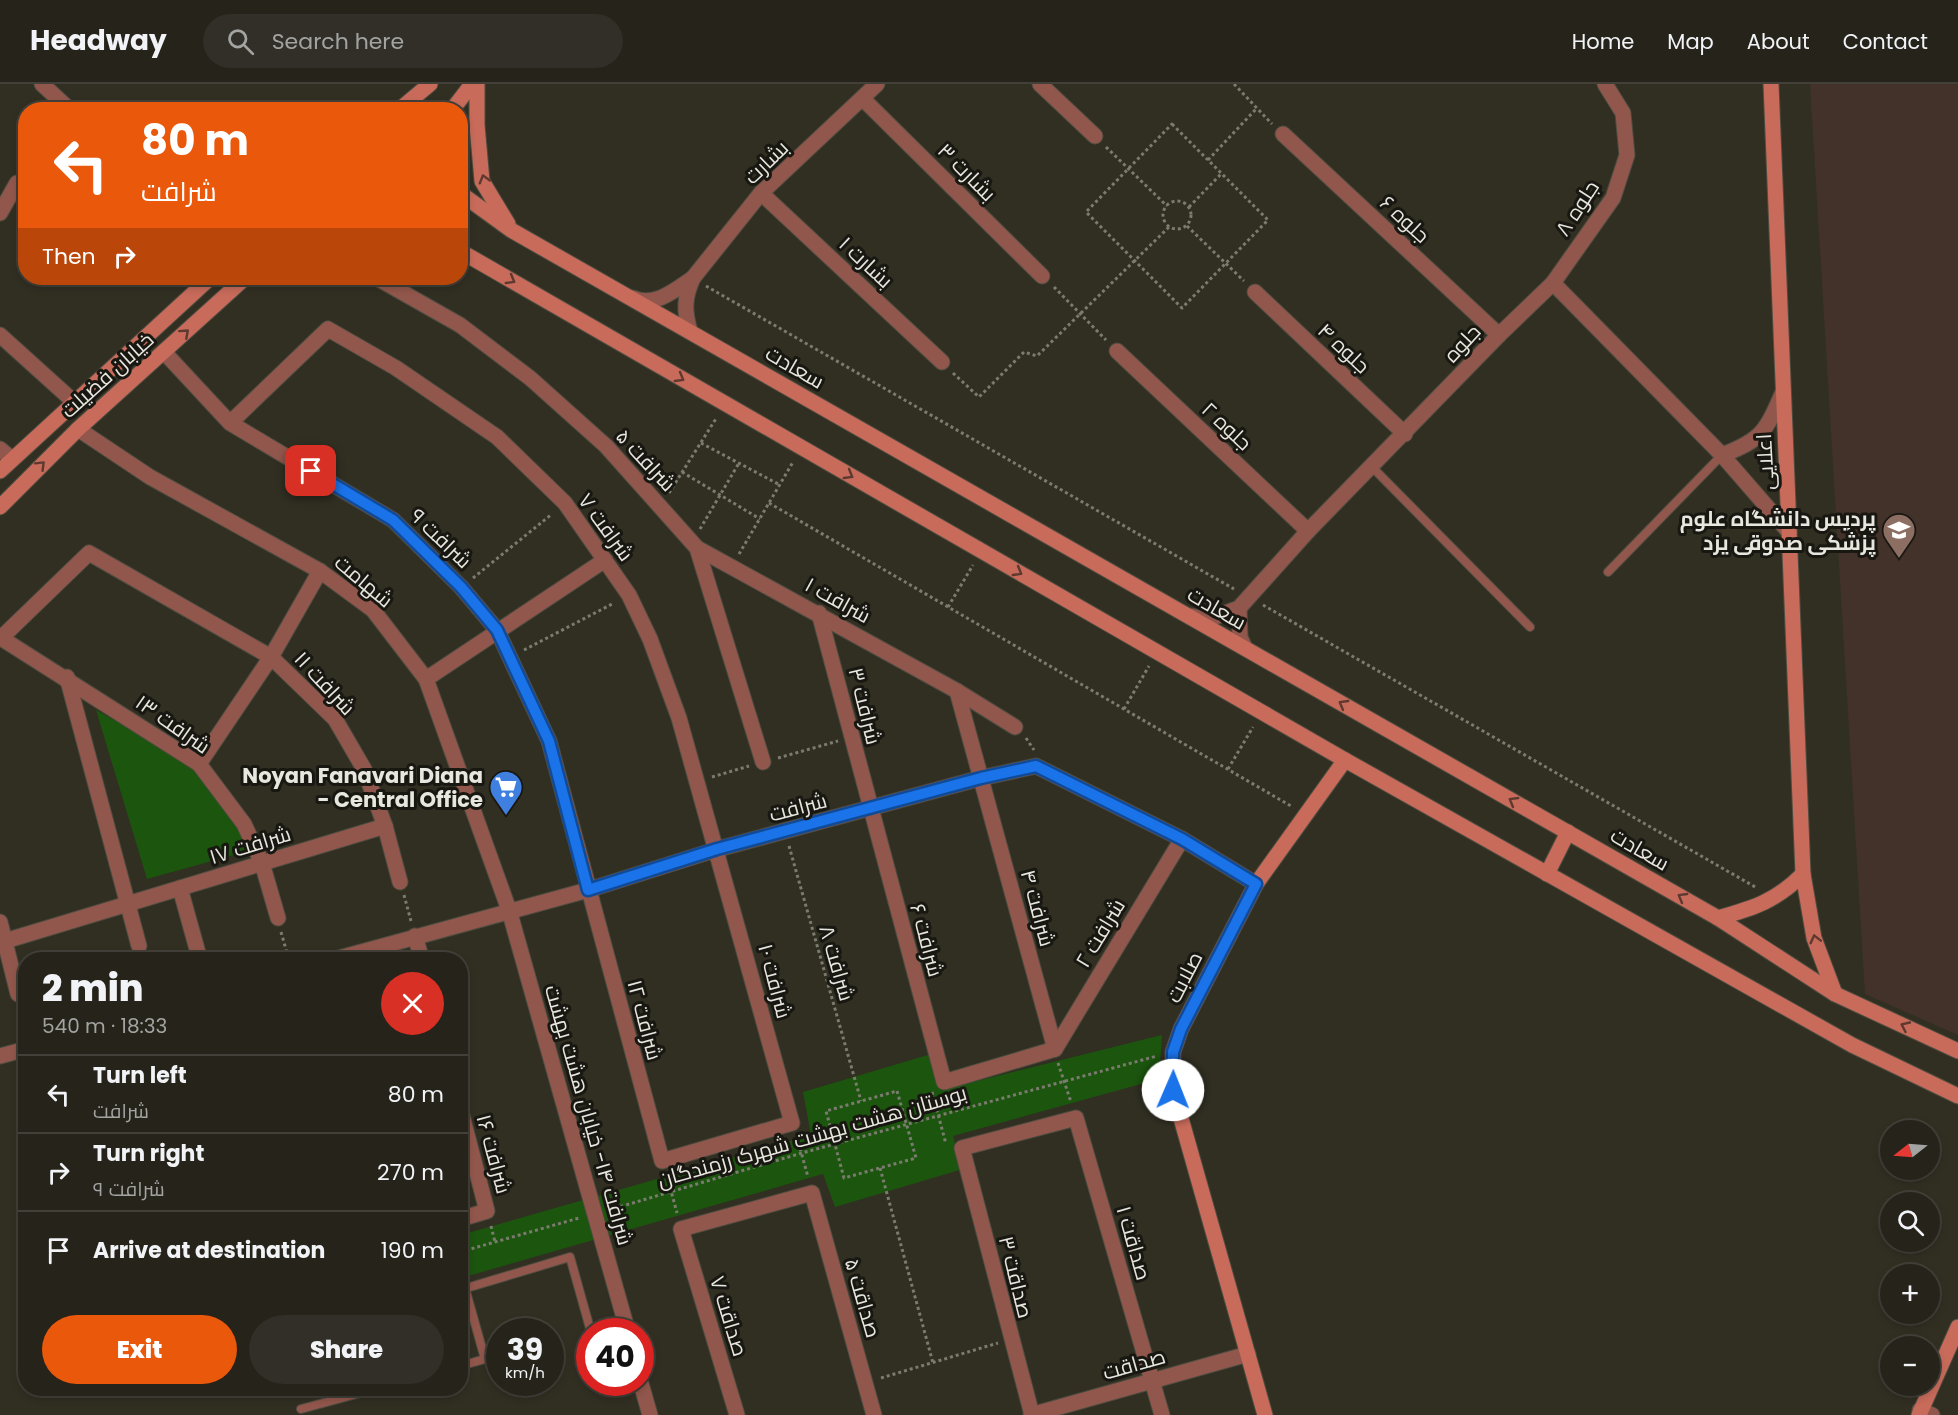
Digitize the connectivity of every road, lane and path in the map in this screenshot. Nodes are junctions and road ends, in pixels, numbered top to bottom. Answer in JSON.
{"nodes":[{"id":1,"x":42,"y":84,"type":"edge"},
{"id":2,"x":430,"y":84,"type":"edge"},
{"id":3,"x":472,"y":84,"type":"edge"},
{"id":4,"x":477,"y":84,"type":"edge"},
{"id":5,"x":877,"y":84,"type":"edge"},
{"id":6,"x":1040,"y":84,"type":"edge"},
{"id":7,"x":1234,"y":84,"type":"edge"},
{"id":8,"x":1605,"y":84,"type":"edge"},
{"id":9,"x":1771,"y":84,"type":"edge"},
{"id":10,"x":863,"y":99,"type":"junction"},
{"id":11,"x":61,"y":102,"type":"edge"},
{"id":12,"x":409,"y":102,"type":"edge"},
{"id":13,"x":458,"y":102,"type":"edge"},
{"id":14,"x":1257,"y":108,"type":"junction"},
{"id":15,"x":1283,"y":134,"type":"joint"},
{"id":16,"x":1095,"y":136,"type":"joint"},
{"id":17,"x":1208,"y":160,"type":"junction"},
{"id":18,"x":1129,"y":168,"type":"junction"},
{"id":19,"x":1222,"y":173,"type":"junction"},
{"id":20,"x":17,"y":183,"type":"dead end"},
{"id":21,"x":761,"y":193,"type":"junction"},
{"id":22,"x":468,"y":198,"type":"edge"},
{"id":23,"x":1167,"y":206,"type":"junction"},
{"id":24,"x":1189,"y":207,"type":"junction"},
{"id":25,"x":0,"y":213,"type":"edge"},
{"id":26,"x":1187,"y":226,"type":"junction"},
{"id":27,"x":1169,"y":227,"type":"junction"},
{"id":28,"x":512,"y":230,"type":"junction"},
{"id":29,"x":468,"y":256,"type":"edge"},
{"id":30,"x":1135,"y":261,"type":"junction"},
{"id":31,"x":1226,"y":263,"type":"junction"},
{"id":32,"x":1042,"y":276,"type":"joint"},
{"id":33,"x":693,"y":278,"type":"junction"},
{"id":34,"x":1552,"y":284,"type":"junction"},
{"id":35,"x":202,"y":285,"type":"edge"},
{"id":36,"x":237,"y":285,"type":"edge"},
{"id":37,"x":389,"y":285,"type":"edge"},
{"id":38,"x":1255,"y":292,"type":"joint"},
{"id":39,"x":627,"y":296,"type":"junction"},
{"id":40,"x":1080,"y":314,"type":"junction"},
{"id":41,"x":690,"y":332,"type":"junction"},
{"id":42,"x":1499,"y":334,"type":"junction"},
{"id":43,"x":0,"y":335,"type":"edge"},
{"id":44,"x":1118,"y":351,"type":"joint"},
{"id":45,"x":164,"y":352,"type":"junction"},
{"id":46,"x":942,"y":362,"type":"joint"},
{"id":47,"x":1783,"y":392,"type":"junction"},
{"id":48,"x":73,"y":401,"type":"junction"},
{"id":49,"x":725,"y":404,"type":"junction"},
{"id":50,"x":230,"y":423,"type":"junction"},
{"id":51,"x":78,"y":429,"type":"junction"},
{"id":52,"x":1405,"y":434,"type":"junction"},
{"id":53,"x":701,"y":443,"type":"junction"},
{"id":54,"x":801,"y":447,"type":"junction"},
{"id":55,"x":0,"y":448,"type":"edge"},
{"id":56,"x":1722,"y":455,"type":"junction"},
{"id":57,"x":12,"y":459,"type":"junction"},
{"id":58,"x":739,"y":463,"type":"junction"},
{"id":59,"x":1372,"y":468,"type":"junction"},
{"id":60,"x":0,"y":471,"type":"edge"},
{"id":61,"x":682,"y":472,"type":"junction"},
{"id":62,"x":780,"y":484,"type":"junction"},
{"id":63,"x":722,"y":496,"type":"junction"},
{"id":64,"x":565,"y":503,"type":"junction"},
{"id":65,"x":769,"y":503,"type":"junction"},
{"id":66,"x":0,"y":507,"type":"edge"},
{"id":67,"x":660,"y":507,"type":"junction"},
{"id":68,"x":760,"y":519,"type":"junction"},
{"id":69,"x":1308,"y":531,"type":"junction"},
{"id":70,"x":1789,"y":532,"type":"junction"},
{"id":71,"x":697,"y":548,"type":"junction"},
{"id":72,"x":981,"y":551,"type":"junction"},
{"id":73,"x":605,"y":560,"type":"junction"},
{"id":74,"x":732,"y":566,"type":"junction"},
{"id":75,"x":320,"y":572,"type":"junction"},
{"id":76,"x":1608,"y":572,"type":"dead end"},
{"id":77,"x":461,"y":587,"type":"junction"},
{"id":78,"x":629,"y":596,"type":"junction"},
{"id":79,"x":948,"y":607,"type":"junction"},
{"id":80,"x":1239,"y":608,"type":"junction"},
{"id":81,"x":819,"y":613,"type":"junction"},
{"id":82,"x":1188,"y":615,"type":"junction"},
{"id":83,"x":1530,"y":627,"type":"dead end"},
{"id":84,"x":497,"y":630,"type":"junction"},
{"id":85,"x":1,"y":638,"type":"edge"},
{"id":86,"x":1245,"y":648,"type":"junction"},
{"id":87,"x":1157,"y":652,"type":"junction"},
{"id":88,"x":271,"y":657,"type":"junction"},
{"id":89,"x":510,"y":657,"type":"junction"},
{"id":90,"x":67,"y":677,"type":"junction"},
{"id":91,"x":426,"y":679,"type":"junction"},
{"id":92,"x":957,"y":691,"type":"junction"},
{"id":93,"x":1124,"y":709,"type":"junction"},
{"id":94,"x":1261,"y":712,"type":"junction"},
{"id":95,"x":1015,"y":727,"type":"joint"},
{"id":96,"x":1345,"y":760,"type":"junction"},
{"id":97,"x":763,"y":762,"type":"dead end"},
{"id":98,"x":199,"y":764,"type":"junction"},
{"id":99,"x":1036,"y":766,"type":"junction"},
{"id":100,"x":1228,"y":769,"type":"junction"},
{"id":101,"x":981,"y":778,"type":"junction"},
{"id":102,"x":870,"y":809,"type":"junction"},
{"id":103,"x":1306,"y":814,"type":"junction"},
{"id":104,"x":385,"y":826,"type":"junction"},
{"id":105,"x":1568,"y":832,"type":"junction"},
{"id":106,"x":785,"y":833,"type":"junction"},
{"id":107,"x":1182,"y":839,"type":"junction"},
{"id":108,"x":717,"y":849,"type":"junction"},
{"id":109,"x":262,"y":863,"type":"junction"},
{"id":110,"x":1546,"y":874,"type":"junction"},
{"id":111,"x":1803,"y":874,"type":"junction"},
{"id":112,"x":400,"y":882,"type":"joint"},
{"id":113,"x":1256,"y":884,"type":"junction"},
{"id":114,"x":180,"y":888,"type":"junction"},
{"id":115,"x":588,"y":890,"type":"junction"},
{"id":116,"x":128,"y":904,"type":"junction"},
{"id":117,"x":509,"y":910,"type":"junction"},
{"id":118,"x":278,"y":918,"type":"joint"},
{"id":119,"x":1718,"y":918,"type":"junction"},
{"id":120,"x":0,"y":922,"type":"edge"},
{"id":121,"x":415,"y":936,"type":"junction"},
{"id":122,"x":5,"y":941,"type":"junction"},
{"id":123,"x":139,"y":946,"type":"dead end"},
{"id":124,"x":198,"y":952,"type":"edge"},
{"id":125,"x":287,"y":952,"type":"edge"},
{"id":126,"x":360,"y":952,"type":"edge"},
{"id":127,"x":420,"y":952,"type":"edge"},
{"id":128,"x":18,"y":994,"type":"dead end"},
{"id":129,"x":1835,"y":994,"type":"junction"},
{"id":130,"x":1055,"y":1049,"type":"junction"},
{"id":131,"x":1958,"y":1050,"type":"edge"},
{"id":132,"x":18,"y":1051,"type":"edge"},
{"id":133,"x":1173,"y":1052,"type":"junction"},
{"id":134,"x":0,"y":1056,"type":"edge"},
{"id":135,"x":1063,"y":1080,"type":"junction"},
{"id":136,"x":944,"y":1082,"type":"junction"},
{"id":137,"x":1958,"y":1096,"type":"edge"},
{"id":138,"x":861,"y":1101,"type":"junction"},
{"id":139,"x":938,"y":1116,"type":"junction"},
{"id":140,"x":1076,"y":1118,"type":"junction"},
{"id":141,"x":792,"y":1123,"type":"junction"},
{"id":142,"x":906,"y":1124,"type":"junction"},
{"id":143,"x":468,"y":1137,"type":"edge"},
{"id":144,"x":835,"y":1145,"type":"junction"},
{"id":145,"x":962,"y":1148,"type":"junction"},
{"id":146,"x":802,"y":1153,"type":"junction"},
{"id":147,"x":662,"y":1161,"type":"junction"},
{"id":148,"x":880,"y":1168,"type":"junction"},
{"id":149,"x":671,"y":1192,"type":"junction"},
{"id":150,"x":812,"y":1193,"type":"junction"},
{"id":151,"x":596,"y":1214,"type":"junction"},
{"id":152,"x":468,"y":1217,"type":"edge"},
{"id":153,"x":681,"y":1229,"type":"junction"},
{"id":154,"x":468,"y":1250,"type":"edge"},
{"id":155,"x":468,"y":1288,"type":"edge"},
{"id":156,"x":468,"y":1305,"type":"edge"},
{"id":157,"x":587,"y":1318,"type":"edge"},
{"id":158,"x":624,"y":1318,"type":"edge"},
{"id":159,"x":1956,"y":1335,"type":"edge"},
{"id":160,"x":1010,"y":1340,"type":"junction"},
{"id":161,"x":1248,"y":1354,"type":"junction"},
{"id":162,"x":933,"y":1363,"type":"junction"},
{"id":163,"x":468,"y":1364,"type":"edge"},
{"id":164,"x":1152,"y":1380,"type":"junction"},
{"id":165,"x":865,"y":1383,"type":"junction"},
{"id":166,"x":349,"y":1396,"type":"edge"},
{"id":167,"x":645,"y":1396,"type":"edge"},
{"id":168,"x":301,"y":1409,"type":"dead end"},
{"id":169,"x":1924,"y":1413,"type":"edge"},
{"id":170,"x":650,"y":1415,"type":"edge"},
{"id":171,"x":737,"y":1415,"type":"edge"},
{"id":172,"x":874,"y":1415,"type":"edge"},
{"id":173,"x":1032,"y":1415,"type":"edge"},
{"id":174,"x":1162,"y":1415,"type":"edge"},
{"id":175,"x":1265,"y":1415,"type":"edge"}],
"edges":[{"from":1,"to":11,"type":"street"},
{"from":2,"to":12,"type":"street"},
{"from":3,"to":13,"type":"street"},
{"from":28,"to":4,"type":"street","one_way":true},
{"from":5,"to":10,"type":"street","name":"بشارت"},
{"from":6,"to":16,"type":"street"},
{"from":7,"to":14,"type":"path"},
{"from":8,"to":34,"type":"street","name":"جلوه ۸"},
{"from":9,"to":47,"type":"street","name":"اعلایی"},
{"from":10,"to":21,"type":"street","name":"بشارت"},
{"from":10,"to":32,"type":"street","name":"بشارت ۳"},
{"from":14,"to":15,"type":"path"},
{"from":14,"to":17,"type":"path"},
{"from":15,"to":42,"type":"street","name":"جلوه ۶"},
{"from":16,"to":18,"type":"path"},
{"from":17,"to":18,"type":"path"},
{"from":17,"to":19,"type":"path"},
{"from":18,"to":23,"type":"path"},
{"from":18,"to":30,"type":"path"},
{"from":19,"to":24,"type":"path"},
{"from":19,"to":31,"type":"path"},
{"from":20,"to":25,"type":"street"},
{"from":21,"to":33,"type":"street","name":"بشارت"},
{"from":21,"to":46,"type":"street","name":"بشارت ۱"},
{"from":22,"to":28,"type":"street","name":"سعادت"},
{"from":23,"to":24,"type":"path"},
{"from":23,"to":27,"type":"path"},
{"from":24,"to":26,"type":"path"},
{"from":26,"to":27,"type":"path"},
{"from":26,"to":31,"type":"path"},
{"from":27,"to":30,"type":"path"},
{"from":28,"to":39,"type":"street","name":"سعادت"},
{"from":29,"to":49,"type":"street","one_way":true},
{"from":30,"to":31,"type":"path"},
{"from":30,"to":40,"type":"path"},
{"from":31,"to":38,"type":"path"},
{"from":32,"to":40,"type":"path"},
{"from":33,"to":39,"type":"street"},
{"from":33,"to":41,"type":"street"},
{"from":34,"to":42,"type":"street","name":"جلوه"},
{"from":34,"to":56,"type":"street"},
{"from":35,"to":48,"type":"street","name":"خیابان فضیلت"},
{"from":45,"to":36,"type":"street","name":"خیابان فضیلت","one_way":true},
{"from":37,"to":67,"type":"street","name":"شرافت ۵"},
{"from":38,"to":52,"type":"street","name":"جلوه ۴"},
{"from":39,"to":41,"type":"street","name":"سعادت"},
{"from":40,"to":44,"type":"path"},
{"from":40,"to":46,"type":"path"},
{"from":41,"to":82,"type":"street","name":"سعادت"},
{"from":42,"to":52,"type":"street","name":"جلوه"},
{"from":43,"to":48,"type":"street"},
{"from":44,"to":69,"type":"street","name":"جلوه ۲"},
{"from":45,"to":50,"type":"street","name":"شرافت ۹"},
{"from":45,"to":51,"type":"street","name":"خیابان فضیلت"},
{"from":47,"to":56,"type":"street"},
{"from":47,"to":70,"type":"street","name":"اعلایی"},
{"from":48,"to":57,"type":"street","name":"خیابان فضیلت"},
{"from":49,"to":53,"type":"path"},
{"from":49,"to":54,"type":"street"},
{"from":50,"to":64,"type":"street","name":"شرافت ۷"},
{"from":50,"to":77,"type":"street","name":"شرافت ۹"},
{"from":66,"to":51,"type":"street","name":"خیابان فضیلت","one_way":true},
{"from":51,"to":75,"type":"street","name":"شهامت"},
{"from":52,"to":59,"type":"street","name":"جلوه"},
{"from":53,"to":58,"type":"path"},
{"from":53,"to":61,"type":"path"},
{"from":54,"to":62,"type":"path"},
{"from":54,"to":72,"type":"street","one_way":true},
{"from":55,"to":57,"type":"street"},
{"from":56,"to":70,"type":"street"},
{"from":56,"to":76,"type":"lane"},
{"from":57,"to":60,"type":"street","name":"خیابان فضیلت"},
{"from":58,"to":62,"type":"path"},
{"from":58,"to":63,"type":"path"},
{"from":59,"to":69,"type":"street","name":"جلوه"},
{"from":59,"to":83,"type":"lane"},
{"from":61,"to":63,"type":"path"},
{"from":61,"to":67,"type":"path"},
{"from":62,"to":65,"type":"path"},
{"from":63,"to":68,"type":"path"},
{"from":63,"to":71,"type":"path"},
{"from":64,"to":73,"type":"street","name":"شرافت ۷"},
{"from":64,"to":77,"type":"path"},
{"from":65,"to":68,"type":"path"},
{"from":65,"to":79,"type":"path"},
{"from":67,"to":71,"type":"street","name":"شرافت ۵"},
{"from":68,"to":74,"type":"path"},
{"from":69,"to":80,"type":"street","name":"جلوه"},
{"from":70,"to":111,"type":"street","name":"اعلایی"},
{"from":71,"to":74,"type":"street","name":"شرافت ۱"},
{"from":71,"to":97,"type":"street","name":"شرافت ۵"},
{"from":72,"to":79,"type":"path"},
{"from":72,"to":87,"type":"street","one_way":true},
{"from":73,"to":78,"type":"street","name":"شرافت ۷"},
{"from":73,"to":84,"type":"street"},
{"from":74,"to":81,"type":"street","name":"شرافت ۱"},
{"from":75,"to":88,"type":"street"},
{"from":75,"to":91,"type":"street","name":"شهامت"},
{"from":77,"to":84,"type":"street","name":"شرافت ۹"},
{"from":78,"to":89,"type":"path"},
{"from":78,"to":108,"type":"street","name":"شرافت ۷"},
{"from":79,"to":93,"type":"path"},
{"from":80,"to":82,"type":"street"},
{"from":80,"to":86,"type":"street"},
{"from":81,"to":92,"type":"street","name":"شرافت ۱"},
{"from":81,"to":102,"type":"street","name":"شرافت ۳"},
{"from":82,"to":86,"type":"street","name":"سعادت"},
{"from":84,"to":89,"type":"street","name":"شرافت ۹"},
{"from":84,"to":91,"type":"street"},
{"from":85,"to":88,"type":"street","name":"شرافت ۱۱"},
{"from":85,"to":90,"type":"street","name":"شرافت ۱۳"},
{"from":105,"to":86,"type":"street","name":"سعادت","one_way":true},
{"from":87,"to":93,"type":"path"},
{"from":87,"to":94,"type":"street"},
{"from":88,"to":98,"type":"street"},
{"from":88,"to":104,"type":"street","name":"شرافت ۱۱"},
{"from":89,"to":115,"type":"street","name":"شرافت ۹"},
{"from":90,"to":98,"type":"street","name":"شرافت ۱۳"},
{"from":90,"to":116,"type":"street"},
{"from":91,"to":117,"type":"street","name":"شهامت"},
{"from":92,"to":95,"type":"street","name":"شرافت ۱"},
{"from":92,"to":101,"type":"street"},
{"from":93,"to":100,"type":"path"},
{"from":94,"to":96,"type":"street"},
{"from":94,"to":100,"type":"path"},
{"from":95,"to":99,"type":"path"},
{"from":96,"to":103,"type":"street","name":"صلابت"},
{"from":96,"to":110,"type":"street"},
{"from":98,"to":109,"type":"street","name":"شرافت ۱۳"},
{"from":99,"to":101,"type":"street","name":"شرافت"},
{"from":99,"to":107,"type":"street"},
{"from":100,"to":103,"type":"path"},
{"from":101,"to":102,"type":"street","name":"شرافت"},
{"from":101,"to":130,"type":"street","name":"شرافت ۴"},
{"from":102,"to":106,"type":"street","name":"شرافت"},
{"from":102,"to":136,"type":"street","name":"شرافت ۶"},
{"from":103,"to":113,"type":"street","name":"صلابت"},
{"from":104,"to":109,"type":"street","name":"شرافت ۱۷"},
{"from":104,"to":112,"type":"street","name":"شرافت ۱۱"},
{"from":105,"to":110,"type":"street"},
{"from":119,"to":105,"type":"street","name":"سعادت","one_way":true},
{"from":106,"to":108,"type":"street","name":"شرافت"},
{"from":106,"to":138,"type":"path","name":"شرافت ۸"},
{"from":107,"to":113,"type":"street"},
{"from":107,"to":130,"type":"street","name":"شرافت ۲"},
{"from":108,"to":115,"type":"street","name":"شرافت"},
{"from":108,"to":141,"type":"street","name":"شرافت ۱۰"},
{"from":109,"to":114,"type":"street","name":"شرافت ۱۷"},
{"from":109,"to":118,"type":"street","name":"شرافت ۱۳"},
{"from":110,"to":137,"type":"street"},
{"from":111,"to":119,"type":"street"},
{"from":129,"to":111,"type":"street","name":"اعلایی","one_way":true},
{"from":112,"to":121,"type":"path"},
{"from":113,"to":133,"type":"street","name":"صلابت"},
{"from":114,"to":116,"type":"street","name":"شرافت ۱۷"},
{"from":114,"to":124,"type":"street"},
{"from":115,"to":117,"type":"street","name":"شرافت"},
{"from":115,"to":147,"type":"street","name":"شرافت ۱۲"},
{"from":116,"to":122,"type":"street","name":"شرافت ۱۷"},
{"from":116,"to":123,"type":"street"},
{"from":117,"to":121,"type":"street","name":"شرافت"},
{"from":117,"to":151,"type":"street","name":"شرافت ۱۴- خیابان هشت بهشت"},
{"from":118,"to":125,"type":"path"},
{"from":119,"to":129,"type":"street","name":"سعادت"},
{"from":120,"to":122,"type":"street"},
{"from":121,"to":126,"type":"street","name":"شرافت"},
{"from":121,"to":127,"type":"street"},
{"from":122,"to":128,"type":"street"},
{"from":131,"to":129,"type":"street","name":"سعادت","one_way":true},
{"from":130,"to":135,"type":"path"},
{"from":130,"to":136,"type":"street"},
{"from":132,"to":134,"type":"street"},
{"from":133,"to":135,"type":"path","name":"بوستان هشت بهشت شهرک رزمندگان"},
{"from":133,"to":161,"type":"street","name":"صلابت"},
{"from":135,"to":139,"type":"path","name":"بوستان هشت بهشت شهرک رزمندگان"},
{"from":135,"to":140,"type":"path"},
{"from":136,"to":139,"type":"path"},
{"from":138,"to":142,"type":"path"},
{"from":138,"to":144,"type":"path"},
{"from":139,"to":142,"type":"path","name":"بوستان هشت بهشت شهرک رزمندگان"},
{"from":139,"to":145,"type":"path"},
{"from":140,"to":145,"type":"street"},
{"from":140,"to":164,"type":"street","name":"صداقت ۱"},
{"from":141,"to":146,"type":"path"},
{"from":141,"to":147,"type":"street"},
{"from":142,"to":144,"type":"path","name":"بوستان هشت بهشت شهرک رزمندگان"},
{"from":142,"to":148,"type":"path"},
{"from":143,"to":152,"type":"street","name":"شرافت ۱۶"},
{"from":144,"to":146,"type":"path","name":"بوستان هشت بهشت شهرک رزمندگان"},
{"from":144,"to":148,"type":"path"},
{"from":145,"to":160,"type":"street","name":"صداقت ۳"},
{"from":146,"to":149,"type":"path","name":"بوستان هشت بهشت شهرک رزمندگان"},
{"from":146,"to":150,"type":"path"},
{"from":147,"to":149,"type":"path"},
{"from":148,"to":162,"type":"path"},
{"from":149,"to":151,"type":"path","name":"بوستان هشت بهشت شهرک رزمندگان"},
{"from":149,"to":153,"type":"path"},
{"from":150,"to":153,"type":"street"},
{"from":150,"to":165,"type":"street","name":"صداقت ۵"},
{"from":151,"to":154,"type":"path","name":"بوستان هشت بهشت شهرک رزمندگان"},
{"from":151,"to":158,"type":"street","name":"شرافت ۱۴- خیابان هشت بهشت"},
{"from":153,"to":171,"type":"street","name":"صداقت ۷"},
{"from":155,"to":157,"type":"lane"},
{"from":156,"to":163,"type":"lane"},
{"from":159,"to":169,"type":"street"},
{"from":160,"to":162,"type":"path"},
{"from":160,"to":173,"type":"street","name":"صداقت ۳"},
{"from":161,"to":164,"type":"street","name":"صداقت"},
{"from":161,"to":175,"type":"street","name":"صلابت"},
{"from":162,"to":165,"type":"path"},
{"from":164,"to":173,"type":"street","name":"صداقت"},
{"from":164,"to":174,"type":"street","name":"صداقت ۱"},
{"from":165,"to":172,"type":"street","name":"صداقت ۵"},
{"from":166,"to":168,"type":"lane"},
{"from":167,"to":170,"type":"street"}]}
